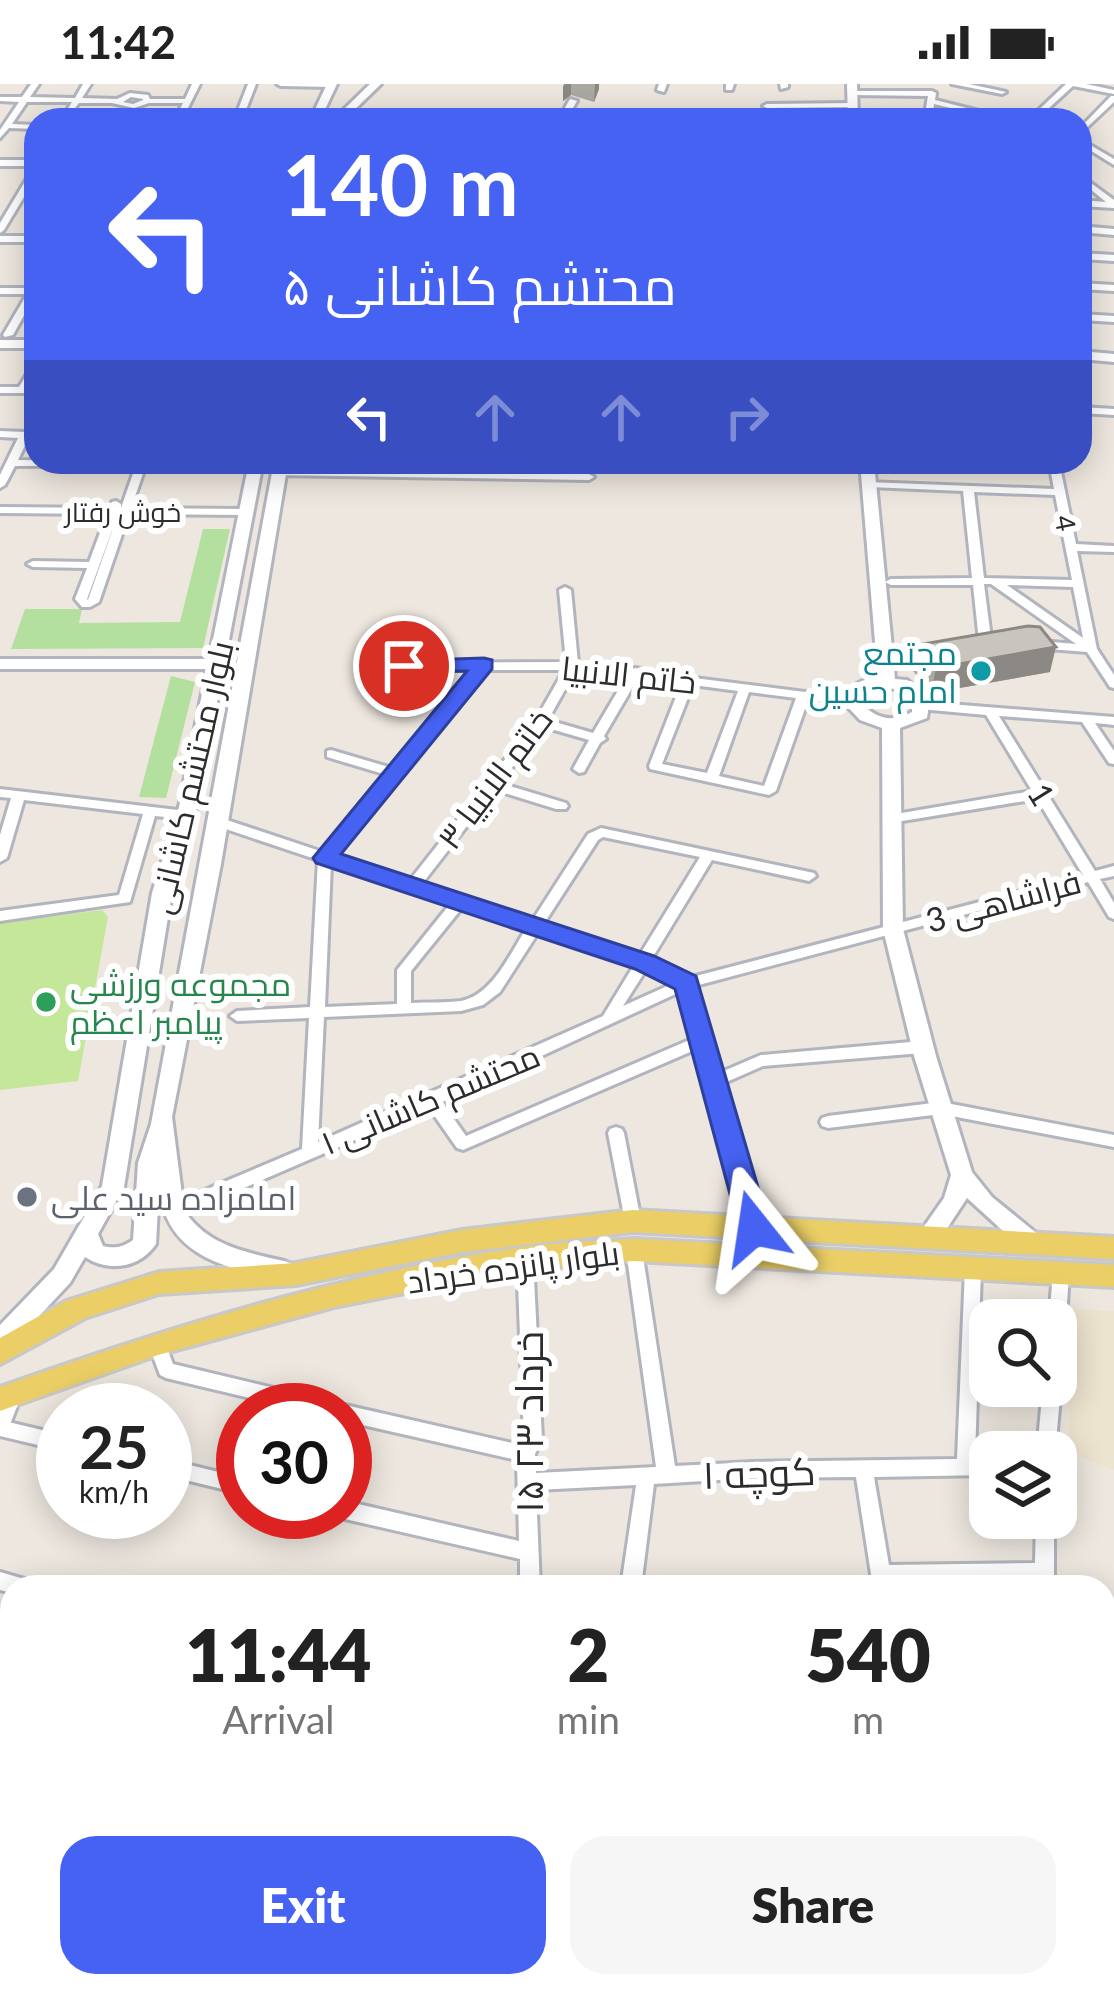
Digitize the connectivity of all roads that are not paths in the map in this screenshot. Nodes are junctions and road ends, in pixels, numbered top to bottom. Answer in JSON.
{"nodes":[{"id":1,"x":35,"y":84,"type":"edge"},
{"id":2,"x":87,"y":84,"type":"edge"},
{"id":3,"x":141,"y":84,"type":"edge"},
{"id":4,"x":196,"y":84,"type":"edge"},
{"id":5,"x":281,"y":84,"type":"edge"},
{"id":6,"x":376,"y":84,"type":"edge"},
{"id":7,"x":956,"y":84,"type":"edge"},
{"id":8,"x":1009,"y":84,"type":"edge"},
{"id":9,"x":1072,"y":84,"type":"edge"},
{"id":10,"x":329,"y":89,"type":"edge"},
{"id":11,"x":889,"y":89,"type":"edge"},
{"id":12,"x":1002,"y":92,"type":"junction"},
{"id":13,"x":932,"y":93,"type":"edge"},
{"id":14,"x":852,"y":94,"type":"edge"},
{"id":15,"x":135,"y":95,"type":"junction"},
{"id":16,"x":1114,"y":95,"type":"edge"},
{"id":17,"x":0,"y":99,"type":"edge"},
{"id":18,"x":25,"y":100,"type":"junction"},
{"id":19,"x":77,"y":100,"type":"junction"},
{"id":20,"x":148,"y":100,"type":"junction"},
{"id":21,"x":116,"y":101,"type":"junction"},
{"id":22,"x":188,"y":101,"type":"junction"},
{"id":23,"x":362,"y":101,"type":"junction"},
{"id":24,"x":573,"y":101,"type":"dead end"},
{"id":25,"x":767,"y":106,"type":"dead end"},
{"id":26,"x":129,"y":107,"type":"joint"},
{"id":27,"x":72,"y":108,"type":"edge"},
{"id":28,"x":184,"y":108,"type":"edge"},
{"id":29,"x":353,"y":108,"type":"edge"},
{"id":30,"x":569,"y":108,"type":"edge"},
{"id":31,"x":970,"y":108,"type":"edge"},
{"id":32,"x":988,"y":108,"type":"edge"},
{"id":33,"x":1045,"y":108,"type":"edge"},
{"id":34,"x":1092,"y":122,"type":"edge"},
{"id":35,"x":7,"y":126,"type":"junction"},
{"id":36,"x":24,"y":127,"type":"edge"},
{"id":37,"x":0,"y":136,"type":"edge"},
{"id":38,"x":24,"y":189,"type":"edge"},
{"id":39,"x":0,"y":234,"type":"edge"},
{"id":40,"x":24,"y":306,"type":"edge"},
{"id":41,"x":3,"y":338,"type":"edge"},
{"id":42,"x":24,"y":387,"type":"edge"},
{"id":43,"x":0,"y":390,"type":"edge"},
{"id":44,"x":22,"y":390,"type":"joint"},
{"id":45,"x":24,"y":437,"type":"edge"},
{"id":46,"x":12,"y":463,"type":"junction"},
{"id":47,"x":24,"y":463,"type":"edge"},
{"id":48,"x":128,"y":474,"type":"edge"},
{"id":49,"x":136,"y":474,"type":"edge"},
{"id":50,"x":254,"y":474,"type":"edge"},
{"id":51,"x":279,"y":474,"type":"edge"},
{"id":52,"x":486,"y":474,"type":"edge"},
{"id":53,"x":869,"y":474,"type":"edge"},
{"id":54,"x":1056,"y":474,"type":"edge"},
{"id":55,"x":589,"y":477,"type":"dead end"},
{"id":56,"x":870,"y":484,"type":"junction"},
{"id":57,"x":0,"y":485,"type":"edge"},
{"id":58,"x":968,"y":487,"type":"junction"},
{"id":59,"x":1060,"y":491,"type":"junction"},
{"id":60,"x":0,"y":512,"type":"edge"},
{"id":61,"x":118,"y":515,"type":"junction"},
{"id":62,"x":246,"y":516,"type":"junction"},
{"id":63,"x":1071,"y":547,"type":"junction"},
{"id":64,"x":1114,"y":549,"type":"edge"},
{"id":65,"x":32,"y":564,"type":"dead end"},
{"id":66,"x":93,"y":565,"type":"junction"},
{"id":67,"x":979,"y":579,"type":"junction"},
{"id":68,"x":994,"y":581,"type":"junction"},
{"id":69,"x":891,"y":582,"type":"dead end"},
{"id":70,"x":1078,"y":584,"type":"junction"},
{"id":71,"x":565,"y":590,"type":"dead end"},
{"id":72,"x":1006,"y":642,"type":"edge"},
{"id":73,"x":1027,"y":644,"type":"edge"},
{"id":74,"x":1091,"y":649,"type":"junction"},
{"id":75,"x":0,"y":664,"type":"edge"},
{"id":76,"x":217,"y":664,"type":"junction"},
{"id":77,"x":484,"y":664,"type":"junction"},
{"id":78,"x":404,"y":666,"type":"dead end"},
{"id":79,"x":572,"y":666,"type":"junction"},
{"id":80,"x":635,"y":672,"type":"junction"},
{"id":81,"x":689,"y":680,"type":"junction"},
{"id":82,"x":887,"y":682,"type":"junction"},
{"id":83,"x":1114,"y":684,"type":"edge"},
{"id":84,"x":745,"y":688,"type":"junction"},
{"id":85,"x":803,"y":696,"type":"junction"},
{"id":86,"x":852,"y":702,"type":"junction"},
{"id":87,"x":924,"y":706,"type":"junction"},
{"id":88,"x":991,"y":713,"type":"junction"},
{"id":89,"x":1087,"y":720,"type":"junction"},
{"id":90,"x":1114,"y":721,"type":"edge"},
{"id":91,"x":541,"y":722,"type":"junction"},
{"id":92,"x":891,"y":724,"type":"junction"},
{"id":93,"x":600,"y":740,"type":"junction"},
{"id":94,"x":331,"y":754,"type":"dead end"},
{"id":95,"x":1114,"y":760,"type":"edge"},
{"id":96,"x":579,"y":770,"type":"dead end"},
{"id":97,"x":392,"y":772,"type":"junction"},
{"id":98,"x":712,"y":778,"type":"junction"},
{"id":99,"x":491,"y":785,"type":"junction"},
{"id":100,"x":0,"y":793,"type":"edge"},
{"id":101,"x":19,"y":794,"type":"junction"},
{"id":102,"x":1041,"y":794,"type":"junction"},
{"id":103,"x":560,"y":806,"type":"dead end"},
{"id":104,"x":150,"y":811,"type":"junction"},
{"id":105,"x":185,"y":815,"type":"junction"},
{"id":106,"x":890,"y":819,"type":"junction"},
{"id":107,"x":216,"y":821,"type":"junction"},
{"id":108,"x":709,"y":854,"type":"junction"},
{"id":109,"x":0,"y":858,"type":"edge"},
{"id":110,"x":325,"y":858,"type":"junction"},
{"id":111,"x":1114,"y":872,"type":"edge"},
{"id":112,"x":809,"y":876,"type":"dead end"},
{"id":113,"x":1093,"y":876,"type":"junction"},
{"id":114,"x":412,"y":887,"type":"junction"},
{"id":115,"x":459,"y":902,"type":"junction"},
{"id":116,"x":1114,"y":914,"type":"edge"},
{"id":117,"x":0,"y":916,"type":"edge"},
{"id":118,"x":536,"y":926,"type":"junction"},
{"id":119,"x":893,"y":929,"type":"junction"},
{"id":120,"x":644,"y":963,"type":"junction"},
{"id":121,"x":687,"y":983,"type":"junction"},
{"id":122,"x":404,"y":1009,"type":"junction"},
{"id":123,"x":317,"y":1011,"type":"junction"},
{"id":124,"x":237,"y":1016,"type":"dead end"},
{"id":125,"x":608,"y":1019,"type":"junction"},
{"id":126,"x":703,"y":1040,"type":"junction"},
{"id":127,"x":922,"y":1047,"type":"junction"},
{"id":128,"x":714,"y":1081,"type":"junction"},
{"id":129,"x":432,"y":1100,"type":"junction"},
{"id":130,"x":941,"y":1108,"type":"junction"},
{"id":131,"x":161,"y":1117,"type":"junction"},
{"id":132,"x":828,"y":1122,"type":"dead end"},
{"id":133,"x":616,"y":1132,"type":"dead end"},
{"id":134,"x":1114,"y":1141,"type":"edge"},
{"id":135,"x":310,"y":1150,"type":"junction"},
{"id":136,"x":962,"y":1175,"type":"junction"},
{"id":137,"x":172,"y":1210,"type":"junction"},
{"id":138,"x":754,"y":1228,"type":"junction"},
{"id":139,"x":634,"y":1235,"type":"junction"},
{"id":140,"x":88,"y":1238,"type":"junction"},
{"id":141,"x":928,"y":1238,"type":"junction"},
{"id":142,"x":1033,"y":1244,"type":"junction"},
{"id":143,"x":1114,"y":1248,"type":"edge"},
{"id":144,"x":525,"y":1258,"type":"junction"},
{"id":145,"x":973,"y":1269,"type":"junction"},
{"id":146,"x":296,"y":1274,"type":"junction"},
{"id":147,"x":1061,"y":1274,"type":"junction"},
{"id":148,"x":1114,"y":1276,"type":"edge"},
{"id":149,"x":1059,"y":1299,"type":"edge"},
{"id":150,"x":0,"y":1341,"type":"edge"},
{"id":151,"x":157,"y":1343,"type":"junction"},
{"id":152,"x":0,"y":1352,"type":"edge"},
{"id":153,"x":220,"y":1383,"type":"edge"},
{"id":154,"x":3,"y":1405,"type":"edge"},
{"id":155,"x":372,"y":1419,"type":"edge"},
{"id":156,"x":0,"y":1428,"type":"edge"},
{"id":157,"x":36,"y":1437,"type":"edge"},
{"id":158,"x":526,"y":1454,"type":"junction"},
{"id":159,"x":966,"y":1467,"type":"joint"},
{"id":160,"x":864,"y":1468,"type":"junction"},
{"id":161,"x":656,"y":1476,"type":"junction"},
{"id":162,"x":528,"y":1482,"type":"junction"},
{"id":163,"x":372,"y":1516,"type":"edge"},
{"id":164,"x":1045,"y":1539,"type":"edge"},
{"id":165,"x":527,"y":1552,"type":"junction"},
{"id":166,"x":529,"y":1575,"type":"edge"},
{"id":167,"x":635,"y":1575,"type":"edge"},
{"id":168,"x":881,"y":1575,"type":"edge"},
{"id":169,"x":1044,"y":1575,"type":"edge"}],
"edges":[{"from":1,"to":18,"type":"street"},
{"from":2,"to":19,"type":"street"},
{"from":3,"to":15,"type":"street"},
{"from":4,"to":22,"type":"street"},
{"from":5,"to":10,"type":"street"},
{"from":6,"to":23,"type":"main road"},
{"from":7,"to":12,"type":"street"},
{"from":8,"to":12,"type":"street"},
{"from":9,"to":16,"type":"street"},
{"from":9,"to":33,"type":"street"},
{"from":10,"to":23,"type":"main road"},
{"from":11,"to":13,"type":"street"},
{"from":11,"to":14,"type":"street"},
{"from":12,"to":32,"type":"street"},
{"from":13,"to":31,"type":"street"},
{"from":14,"to":25,"type":"street"},
{"from":15,"to":20,"type":"street"},
{"from":15,"to":21,"type":"street"},
{"from":16,"to":34,"type":"street"},
{"from":17,"to":18,"type":"street"},
{"from":18,"to":19,"type":"street"},
{"from":18,"to":35,"type":"street"},
{"from":19,"to":21,"type":"street"},
{"from":19,"to":27,"type":"street"},
{"from":20,"to":22,"type":"street"},
{"from":20,"to":26,"type":"street"},
{"from":21,"to":26,"type":"street"},
{"from":22,"to":28,"type":"street"},
{"from":23,"to":29,"type":"main road"},
{"from":24,"to":30,"type":"street"},
{"from":35,"to":36,"type":"street"},
{"from":35,"to":37,"type":"street"},
{"from":38,"to":39,"type":"street"},
{"from":40,"to":41,"type":"street"},
{"from":42,"to":44,"type":"street"},
{"from":43,"to":44,"type":"street"},
{"from":45,"to":46,"type":"street"},
{"from":46,"to":47,"type":"street"},
{"from":46,"to":57,"type":"street"},
{"from":48,"to":61,"type":"street"},
{"from":49,"to":61,"type":"street"},
{"from":50,"to":62,"type":"main road","name":"بلوار محتشم کاشانی"},
{"from":51,"to":107,"type":"main road","name":"بلوار محتشم کاشانی"},
{"from":52,"to":55,"type":"street"},
{"from":53,"to":56,"type":"main road"},
{"from":54,"to":59,"type":"street","name":"4"},
{"from":56,"to":58,"type":"street"},
{"from":56,"to":82,"type":"main road"},
{"from":58,"to":59,"type":"street"},
{"from":58,"to":67,"type":"street"},
{"from":59,"to":63,"type":"street","name":"4"},
{"from":60,"to":61,"type":"street","name":"خوش رفتار"},
{"from":61,"to":62,"type":"street","name":"خوش رفتار"},
{"from":61,"to":66,"type":"street"},
{"from":61,"to":66,"type":"street"},
{"from":62,"to":76,"type":"main road","name":"بلوار محتشم کاشانی"},
{"from":63,"to":64,"type":"street"},
{"from":63,"to":70,"type":"street","name":"4"},
{"from":65,"to":66,"type":"street"},
{"from":67,"to":68,"type":"street","name":"4"},
{"from":67,"to":69,"type":"street","name":"4"},
{"from":67,"to":72,"type":"street"},
{"from":68,"to":70,"type":"street","name":"4"},
{"from":68,"to":74,"type":"street"},
{"from":70,"to":74,"type":"street","name":"4"},
{"from":71,"to":79,"type":"street"},
{"from":73,"to":74,"type":"street"},
{"from":74,"to":83,"type":"street"},
{"from":75,"to":76,"type":"main road"},
{"from":76,"to":105,"type":"main road","name":"بلوار محتشم کاشانی"},
{"from":77,"to":78,"type":"street","name":"خاتم الانبیا"},
{"from":77,"to":79,"type":"street","name":"خاتم الانبیا"},
{"from":77,"to":97,"type":"street"},
{"from":79,"to":80,"type":"street","name":"خاتم الانبیا"},
{"from":79,"to":91,"type":"street","name":"خاتم الانبیا ۳"},
{"from":80,"to":81,"type":"street","name":"خاتم الانبیا"},
{"from":80,"to":93,"type":"street"},
{"from":81,"to":84,"type":"street","name":"خاتم الانبیا"},
{"from":81,"to":98,"type":"street"},
{"from":82,"to":86,"type":"main road"},
{"from":82,"to":87,"type":"main road"},
{"from":84,"to":85,"type":"street","name":"خاتم الانبیا"},
{"from":84,"to":98,"type":"street"},
{"from":85,"to":86,"type":"street","name":"خاتم الانبیا"},
{"from":85,"to":98,"type":"street"},
{"from":86,"to":92,"type":"main road"},
{"from":87,"to":88,"type":"street"},
{"from":87,"to":92,"type":"main road"},
{"from":88,"to":89,"type":"street"},
{"from":88,"to":102,"type":"street","name":"1"},
{"from":89,"to":90,"type":"street"},
{"from":89,"to":95,"type":"street"},
{"from":91,"to":93,"type":"street"},
{"from":91,"to":99,"type":"street","name":"خاتم الانبیا ۳"},
{"from":92,"to":106,"type":"main road"},
{"from":93,"to":96,"type":"street"},
{"from":94,"to":97,"type":"street"},
{"from":97,"to":110,"type":"street"},
{"from":99,"to":103,"type":"street"},
{"from":99,"to":114,"type":"street","name":"خاتم الانبیا ۳"},
{"from":100,"to":101,"type":"street"},
{"from":101,"to":104,"type":"street"},
{"from":101,"to":109,"type":"street"},
{"from":102,"to":106,"type":"street"},
{"from":102,"to":113,"type":"street","name":"1"},
{"from":104,"to":105,"type":"street"},
{"from":104,"to":117,"type":"street"},
{"from":105,"to":140,"type":"main road","name":"بلوار محتشم کاشانی"},
{"from":106,"to":119,"type":"main road"},
{"from":107,"to":110,"type":"street"},
{"from":107,"to":131,"type":"main road","name":"بلوار محتشم کاشانی"},
{"from":108,"to":112,"type":"street"},
{"from":108,"to":118,"type":"street"},
{"from":108,"to":120,"type":"street"},
{"from":110,"to":114,"type":"street"},
{"from":110,"to":123,"type":"street"},
{"from":111,"to":113,"type":"street","name":"فراشاهی 3"},
{"from":113,"to":116,"type":"street","name":"1"},
{"from":113,"to":119,"type":"street","name":"فراشاهی 3"},
{"from":114,"to":115,"type":"street"},
{"from":115,"to":118,"type":"street"},
{"from":115,"to":122,"type":"street"},
{"from":118,"to":120,"type":"street"},
{"from":118,"to":122,"type":"street"},
{"from":119,"to":121,"type":"street","name":"فراشاهی 3"},
{"from":119,"to":127,"type":"main road"},
{"from":120,"to":121,"type":"street"},
{"from":120,"to":125,"type":"street"},
{"from":121,"to":125,"type":"street","name":"محتشم کاشانی ۱"},
{"from":121,"to":126,"type":"street"},
{"from":122,"to":123,"type":"street"},
{"from":123,"to":124,"type":"street"},
{"from":123,"to":135,"type":"street"},
{"from":125,"to":129,"type":"street","name":"محتشم کاشانی ۱"},
{"from":126,"to":128,"type":"street"},
{"from":126,"to":129,"type":"street"},
{"from":127,"to":128,"type":"street"},
{"from":127,"to":130,"type":"main road"},
{"from":128,"to":138,"type":"street"},
{"from":129,"to":135,"type":"street","name":"محتشم کاشانی ۱"},
{"from":130,"to":132,"type":"street"},
{"from":130,"to":134,"type":"street"},
{"from":130,"to":136,"type":"main road"},
{"from":131,"to":137,"type":"main road","name":"بلوار محتشم کاشانی"},
{"from":131,"to":140,"type":"main road"},
{"from":133,"to":139,"type":"street"},
{"from":135,"to":137,"type":"street","name":"محتشم کاشانی ۱"},
{"from":136,"to":141,"type":"main road"},
{"from":136,"to":142,"type":"main road"},
{"from":137,"to":146,"type":"main road"},
{"from":138,"to":139,"type":"main road","name":"بلوار پانزده خرداد"},
{"from":138,"to":141,"type":"main road","name":"بلوار پانزده خرداد"},
{"from":139,"to":144,"type":"main road","name":"بلوار پانزده خرداد"},
{"from":139,"to":145,"type":"main road","name":"بلوار پانزده خرداد"},
{"from":139,"to":146,"type":"main road","name":"بلوار پانزده خرداد"},
{"from":139,"to":161,"type":"street"},
{"from":140,"to":150,"type":"main road","name":"بلوار محتشم کاشانی"},
{"from":141,"to":142,"type":"main road","name":"بلوار پانزده خرداد"},
{"from":142,"to":143,"type":"main road","name":"بلوار پانزده خرداد"},
{"from":144,"to":151,"type":"main road","name":"بلوار پانزده خرداد"},
{"from":144,"to":158,"type":"street","name":"۱۵ خرداد ۲۳"},
{"from":145,"to":147,"type":"main road","name":"بلوار پانزده خرداد"},
{"from":145,"to":159,"type":"street"},
{"from":146,"to":152,"type":"main road","name":"بلوار پانزده خرداد"},
{"from":147,"to":148,"type":"main road","name":"بلوار پانزده خرداد"},
{"from":147,"to":149,"type":"street"},
{"from":151,"to":153,"type":"street"},
{"from":151,"to":154,"type":"main road","name":"بلوار پانزده خرداد"},
{"from":155,"to":158,"type":"street"},
{"from":156,"to":157,"type":"street"},
{"from":158,"to":162,"type":"street","name":"۱۵ خرداد ۲۳"},
{"from":159,"to":160,"type":"street","name":"کوچه ۱"},
{"from":160,"to":161,"type":"street","name":"کوچه ۱"},
{"from":160,"to":168,"type":"street"},
{"from":161,"to":162,"type":"street","name":"کوچه ۱"},
{"from":161,"to":167,"type":"street"},
{"from":162,"to":165,"type":"street","name":"۱۵ خرداد ۲۳"},
{"from":163,"to":165,"type":"street"},
{"from":164,"to":169,"type":"street"},
{"from":165,"to":166,"type":"street","name":"۱۵ خرداد ۲۳"}]}
